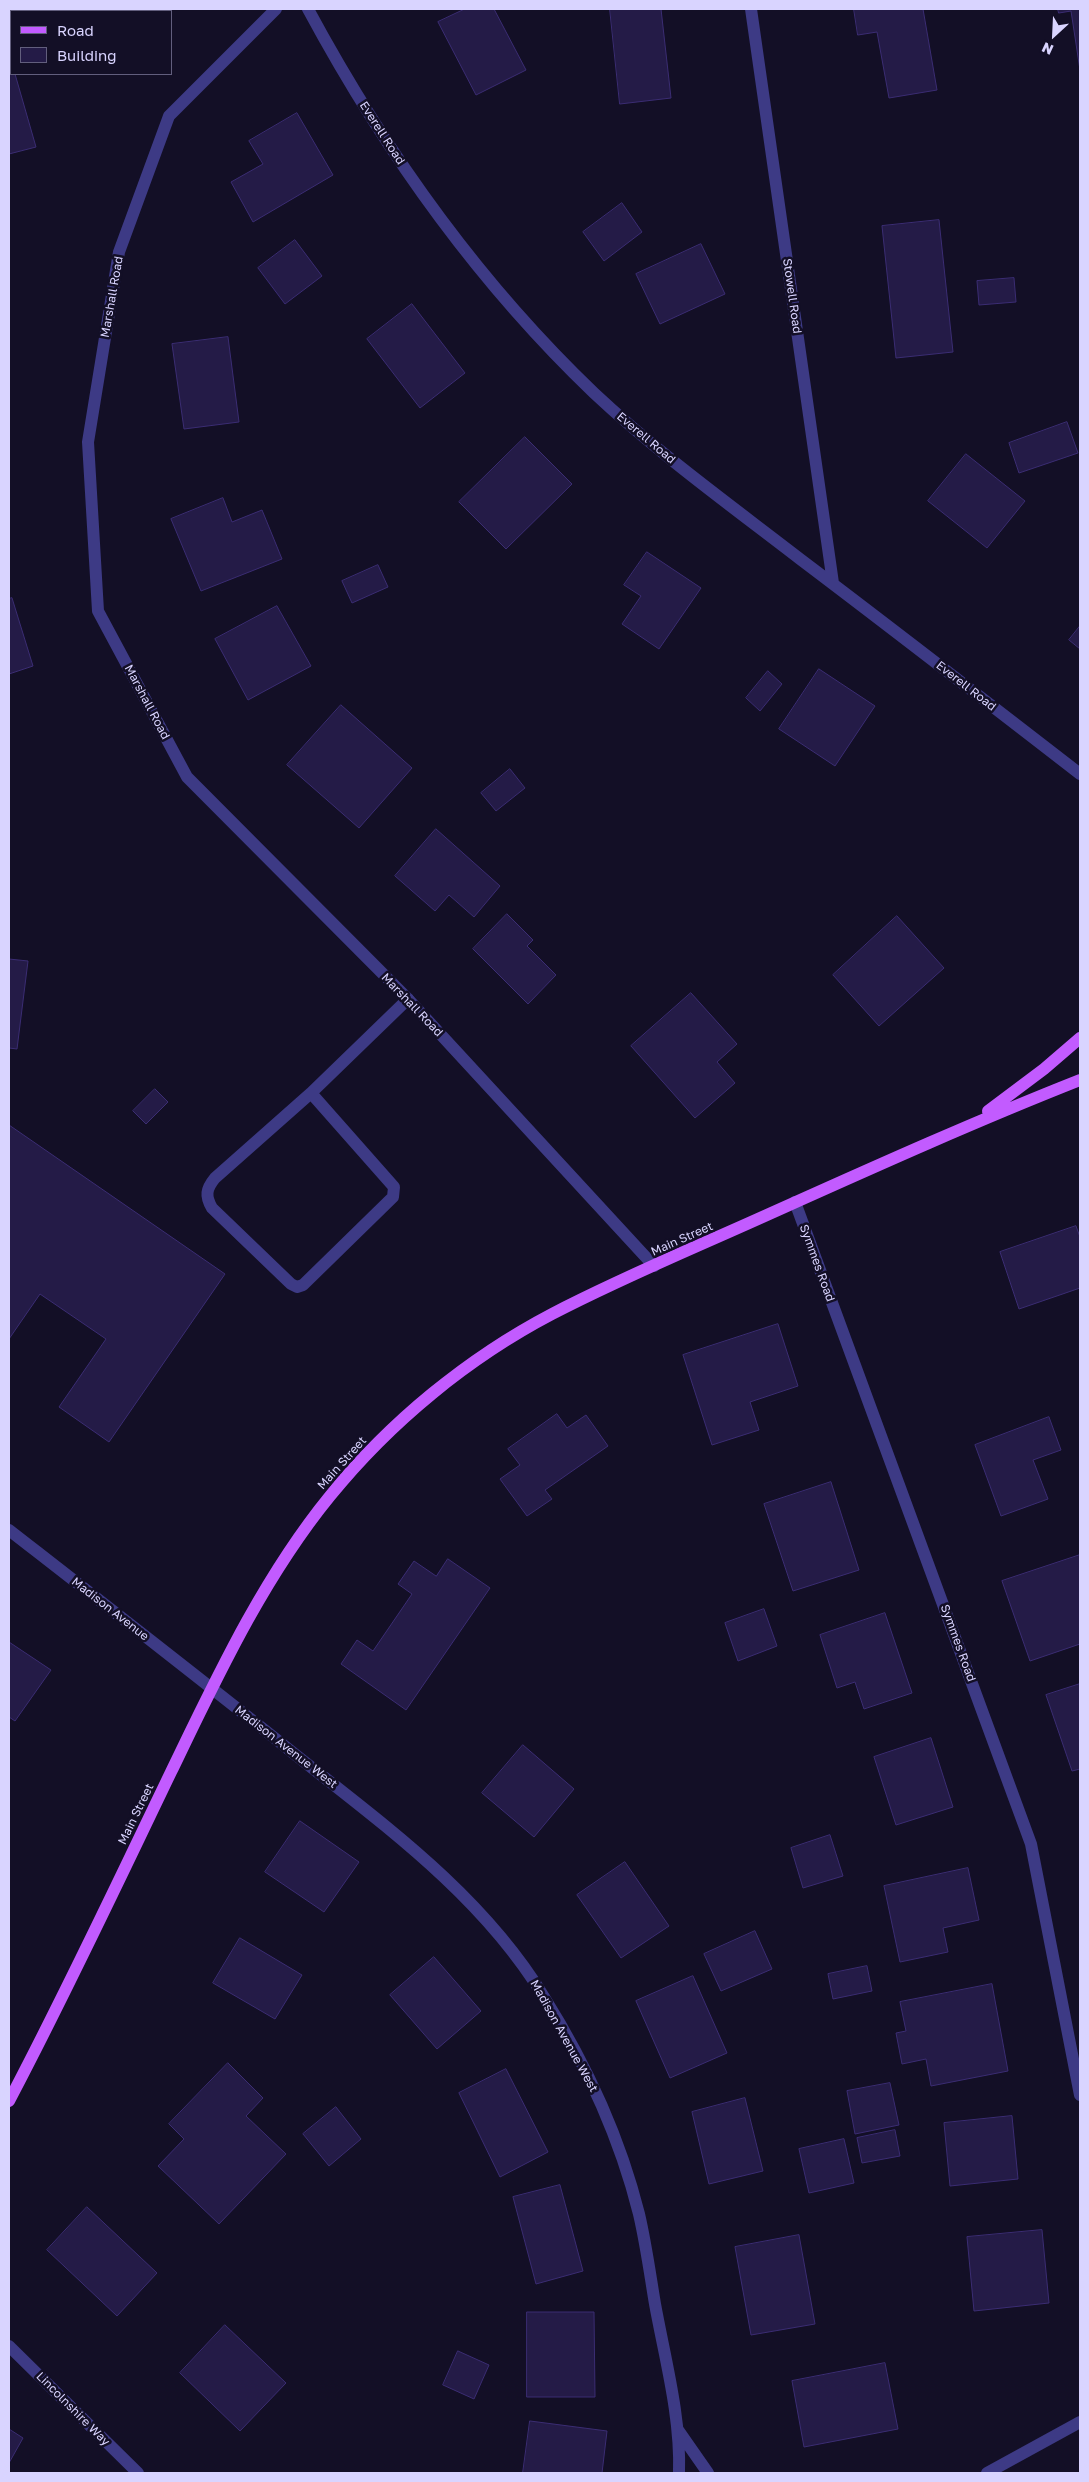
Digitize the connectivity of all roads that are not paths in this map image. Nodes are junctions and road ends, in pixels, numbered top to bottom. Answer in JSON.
{"nodes":[{"id":1,"x":276,"y":9,"type":"edge"},
{"id":2,"x":308,"y":9,"type":"edge"},
{"id":3,"x":752,"y":9,"type":"edge"},
{"id":4,"x":833,"y":583,"type":"junction"},
{"id":5,"x":1080,"y":774,"type":"edge"},
{"id":6,"x":408,"y":999,"type":"junction"},
{"id":7,"x":1080,"y":1038,"type":"edge"},
{"id":8,"x":1080,"y":1080,"type":"edge"},
{"id":9,"x":311,"y":1094,"type":"junction"},
{"id":10,"x":974,"y":1122,"type":"junction"},
{"id":11,"x":795,"y":1202,"type":"junction"},
{"id":12,"x":654,"y":1266,"type":"junction"},
{"id":13,"x":9,"y":1530,"type":"edge"},
{"id":14,"x":212,"y":1688,"type":"junction"},
{"id":15,"x":1080,"y":2095,"type":"edge"},
{"id":16,"x":9,"y":2101,"type":"edge"},
{"id":17,"x":9,"y":2346,"type":"edge"},
{"id":18,"x":1080,"y":2422,"type":"edge"},
{"id":19,"x":677,"y":2427,"type":"junction"},
{"id":20,"x":138,"y":2473,"type":"edge"},
{"id":21,"x":678,"y":2473,"type":"edge"},
{"id":22,"x":708,"y":2473,"type":"edge"},
{"id":23,"x":987,"y":2473,"type":"edge"}],
"edges":[{"from":1,"to":6,"type":"street","name":"Marshall Road"},
{"from":2,"to":4,"type":"street","name":"Everell Road"},
{"from":3,"to":4,"type":"street","name":"Stowell Road"},
{"from":4,"to":5,"type":"street","name":"Everell Road"},
{"from":6,"to":9,"type":"street"},
{"from":6,"to":12,"type":"street","name":"Marshall Road"},
{"from":7,"to":10,"type":"main road","name":"Main Street"},
{"from":8,"to":10,"type":"main road","name":"Main Street"},
{"from":9,"to":9,"type":"street"},
{"from":10,"to":11,"type":"main road","name":"Main Street"},
{"from":11,"to":12,"type":"main road","name":"Main Street"},
{"from":11,"to":15,"type":"street","name":"Symmes Road"},
{"from":12,"to":14,"type":"main road","name":"Main Street"},
{"from":13,"to":14,"type":"street","name":"Madison Avenue"},
{"from":14,"to":16,"type":"main road","name":"Main Street"},
{"from":14,"to":19,"type":"street","name":"Madison Avenue West"},
{"from":17,"to":20,"type":"street","name":"Lincolnshire Way"},
{"from":18,"to":23,"type":"street"},
{"from":19,"to":21,"type":"street","name":"Madison Avenue West"},
{"from":19,"to":22,"type":"street","name":"Madison Avenue West"}]}
